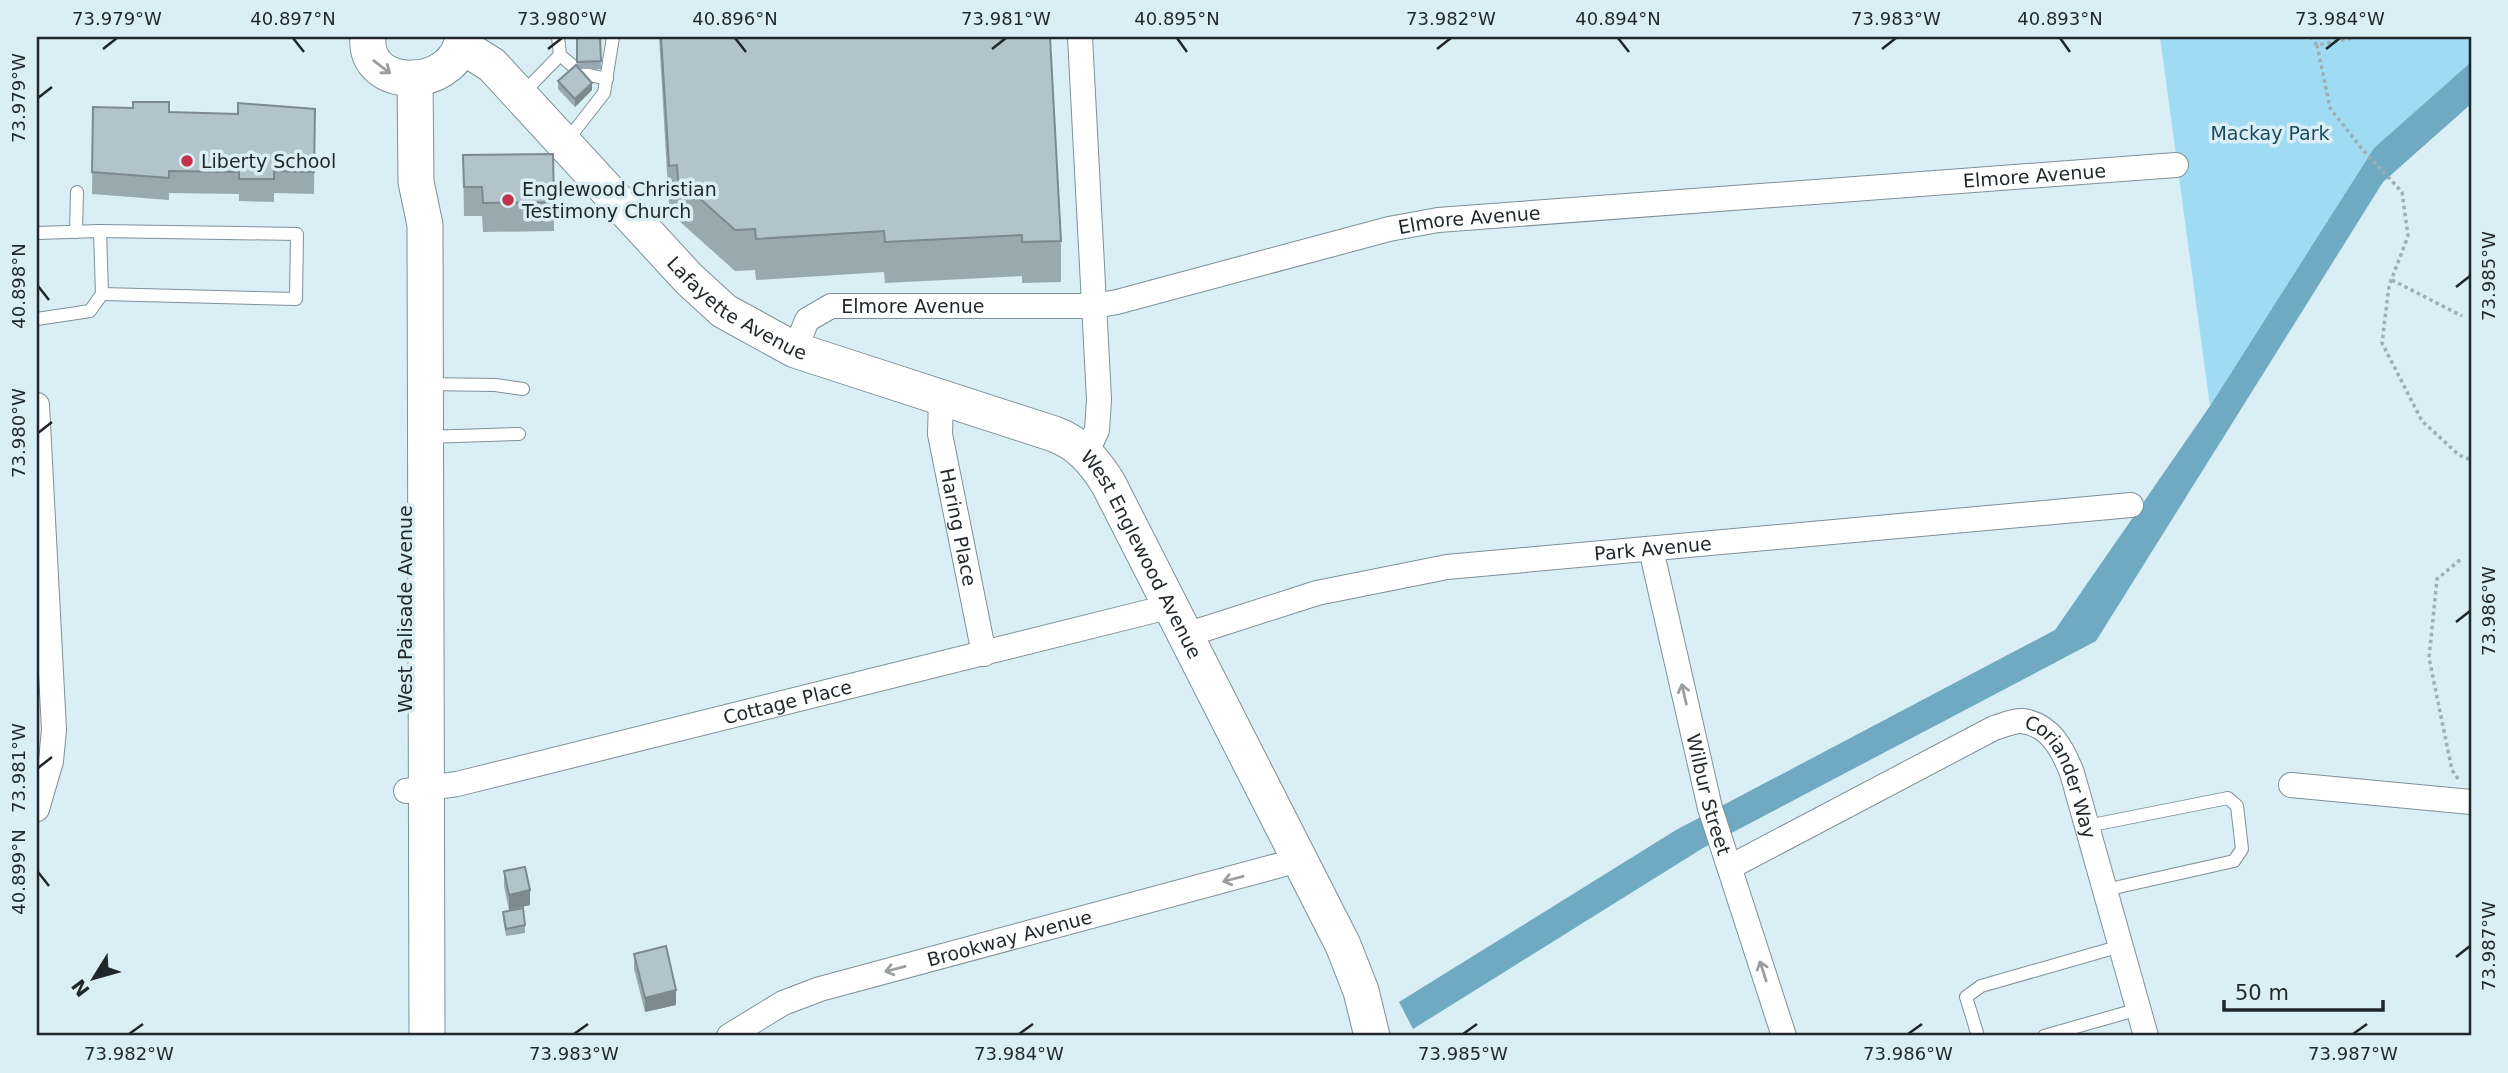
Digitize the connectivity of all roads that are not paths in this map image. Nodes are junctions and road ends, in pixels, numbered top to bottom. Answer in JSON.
{"nodes":[{"id":1,"x":368,"y":37,"type":"edge"},
{"id":2,"x":558,"y":37,"type":"edge"},
{"id":3,"x":612,"y":37,"type":"edge"},
{"id":4,"x":1080,"y":37,"type":"edge"},
{"id":5,"x":463,"y":41,"type":"edge"},
{"id":6,"x":560,"y":55,"type":"junction"},
{"id":7,"x":415,"y":78,"type":"junction"},
{"id":8,"x":607,"y":79,"type":"junction"},
{"id":9,"x":520,"y":95,"type":"junction"},
{"id":10,"x":565,"y":143,"type":"junction"},
{"id":11,"x":2176,"y":165,"type":"dead end"},
{"id":12,"x":77,"y":191,"type":"dead end"},
{"id":13,"x":76,"y":232,"type":"junction"},
{"id":14,"x":100,"y":232,"type":"junction"},
{"id":15,"x":37,"y":233,"type":"edge"},
{"id":16,"x":102,"y":294,"type":"junction"},
{"id":17,"x":1094,"y":306,"type":"junction"},
{"id":18,"x":37,"y":319,"type":"edge"},
{"id":19,"x":794,"y":350,"type":"junction"},
{"id":20,"x":523,"y":389,"type":"dead end"},
{"id":21,"x":941,"y":399,"type":"junction"},
{"id":22,"x":37,"y":405,"type":"edge"},
{"id":23,"x":420,"y":411,"type":"junction"},
{"id":24,"x":519,"y":434,"type":"dead end"},
{"id":25,"x":1086,"y":454,"type":"junction"},
{"id":26,"x":2131,"y":505,"type":"dead end"},
{"id":27,"x":1651,"y":548,"type":"junction"},
{"id":28,"x":43,"y":622,"type":"edge"},
{"id":29,"x":1176,"y":622,"type":"junction"},
{"id":30,"x":984,"y":654,"type":"junction"},
{"id":31,"x":2291,"y":785,"type":"dead end"},
{"id":32,"x":416,"y":790,"type":"junction"},
{"id":33,"x":2471,"y":806,"type":"edge"},
{"id":34,"x":37,"y":809,"type":"edge"},
{"id":35,"x":2087,"y":826,"type":"junction"},
{"id":36,"x":1299,"y":860,"type":"junction"},
{"id":37,"x":1729,"y":863,"type":"junction"},
{"id":38,"x":2105,"y":890,"type":"junction"},
{"id":39,"x":2121,"y":946,"type":"junction"},
{"id":40,"x":2139,"y":1009,"type":"junction"},
{"id":41,"x":405,"y":1036,"type":"edge"},
{"id":42,"x":427,"y":1036,"type":"edge"},
{"id":43,"x":729,"y":1036,"type":"edge"},
{"id":44,"x":1372,"y":1036,"type":"edge"},
{"id":45,"x":1784,"y":1036,"type":"edge"},
{"id":46,"x":1978,"y":1036,"type":"edge"},
{"id":47,"x":2044,"y":1036,"type":"edge"},
{"id":48,"x":2146,"y":1036,"type":"edge"}],
"edges":[{"from":1,"to":7,"type":"street","one_way":true},
{"from":2,"to":6,"type":"lane"},
{"from":3,"to":8,"type":"lane"},
{"from":4,"to":17,"type":"street","name":"West Englewood Avenue"},
{"from":5,"to":7,"type":"street"},
{"from":5,"to":9,"type":"street","name":"Lafayette Avenue"},
{"from":6,"to":8,"type":"lane"},
{"from":6,"to":9,"type":"lane"},
{"from":7,"to":23,"type":"street","name":"West Palisade Avenue"},
{"from":8,"to":10,"type":"lane"},
{"from":9,"to":10,"type":"street","name":"Lafayette Avenue"},
{"from":10,"to":19,"type":"street","name":"Lafayette Avenue"},
{"from":11,"to":17,"type":"street","name":"Elmore Avenue"},
{"from":12,"to":13,"type":"lane"},
{"from":13,"to":14,"type":"lane"},
{"from":13,"to":15,"type":"lane"},
{"from":14,"to":16,"type":"lane"},
{"from":14,"to":16,"type":"lane"},
{"from":16,"to":18,"type":"lane"},
{"from":17,"to":19,"type":"street","name":"Elmore Avenue"},
{"from":17,"to":25,"type":"street","name":"West Englewood Avenue"},
{"from":19,"to":21,"type":"street","name":"Lafayette Avenue"},
{"from":20,"to":23,"type":"lane"},
{"from":21,"to":25,"type":"street","name":"Lafayette Avenue"},
{"from":21,"to":30,"type":"street","name":"Haring Place"},
{"from":22,"to":28,"type":"street"},
{"from":23,"to":24,"type":"lane"},
{"from":23,"to":32,"type":"street","name":"West Palisade Avenue"},
{"from":25,"to":29,"type":"street","name":"West Englewood Avenue"},
{"from":26,"to":27,"type":"street","name":"Park Avenue"},
{"from":27,"to":29,"type":"street","name":"Park Avenue"},
{"from":37,"to":27,"type":"street","name":"Wilbur Street","one_way":true},
{"from":28,"to":34,"type":"street"},
{"from":29,"to":30,"type":"street","name":"Cottage Place"},
{"from":29,"to":36,"type":"street","name":"West Englewood Avenue"},
{"from":30,"to":32,"type":"street","name":"Cottage Place"},
{"from":31,"to":33,"type":"street"},
{"from":32,"to":41,"type":"street","name":"West Palisade Avenue"},
{"from":32,"to":42,"type":"street","name":"West Palisade Avenue"},
{"from":35,"to":37,"type":"street","name":"Coriander Way"},
{"from":35,"to":38,"type":"street","name":"Coriander Way"},
{"from":35,"to":38,"type":"lane"},
{"from":36,"to":43,"type":"street","name":"Brookway Avenue","one_way":true},
{"from":36,"to":44,"type":"street","name":"West Englewood Avenue"},
{"from":45,"to":37,"type":"street","name":"Wilbur Street","one_way":true},
{"from":38,"to":39,"type":"street","name":"Coriander Way"},
{"from":39,"to":40,"type":"street","name":"Coriander Way"},
{"from":39,"to":46,"type":"lane"},
{"from":40,"to":47,"type":"lane"},
{"from":40,"to":48,"type":"street","name":"Coriander Way"}]}
